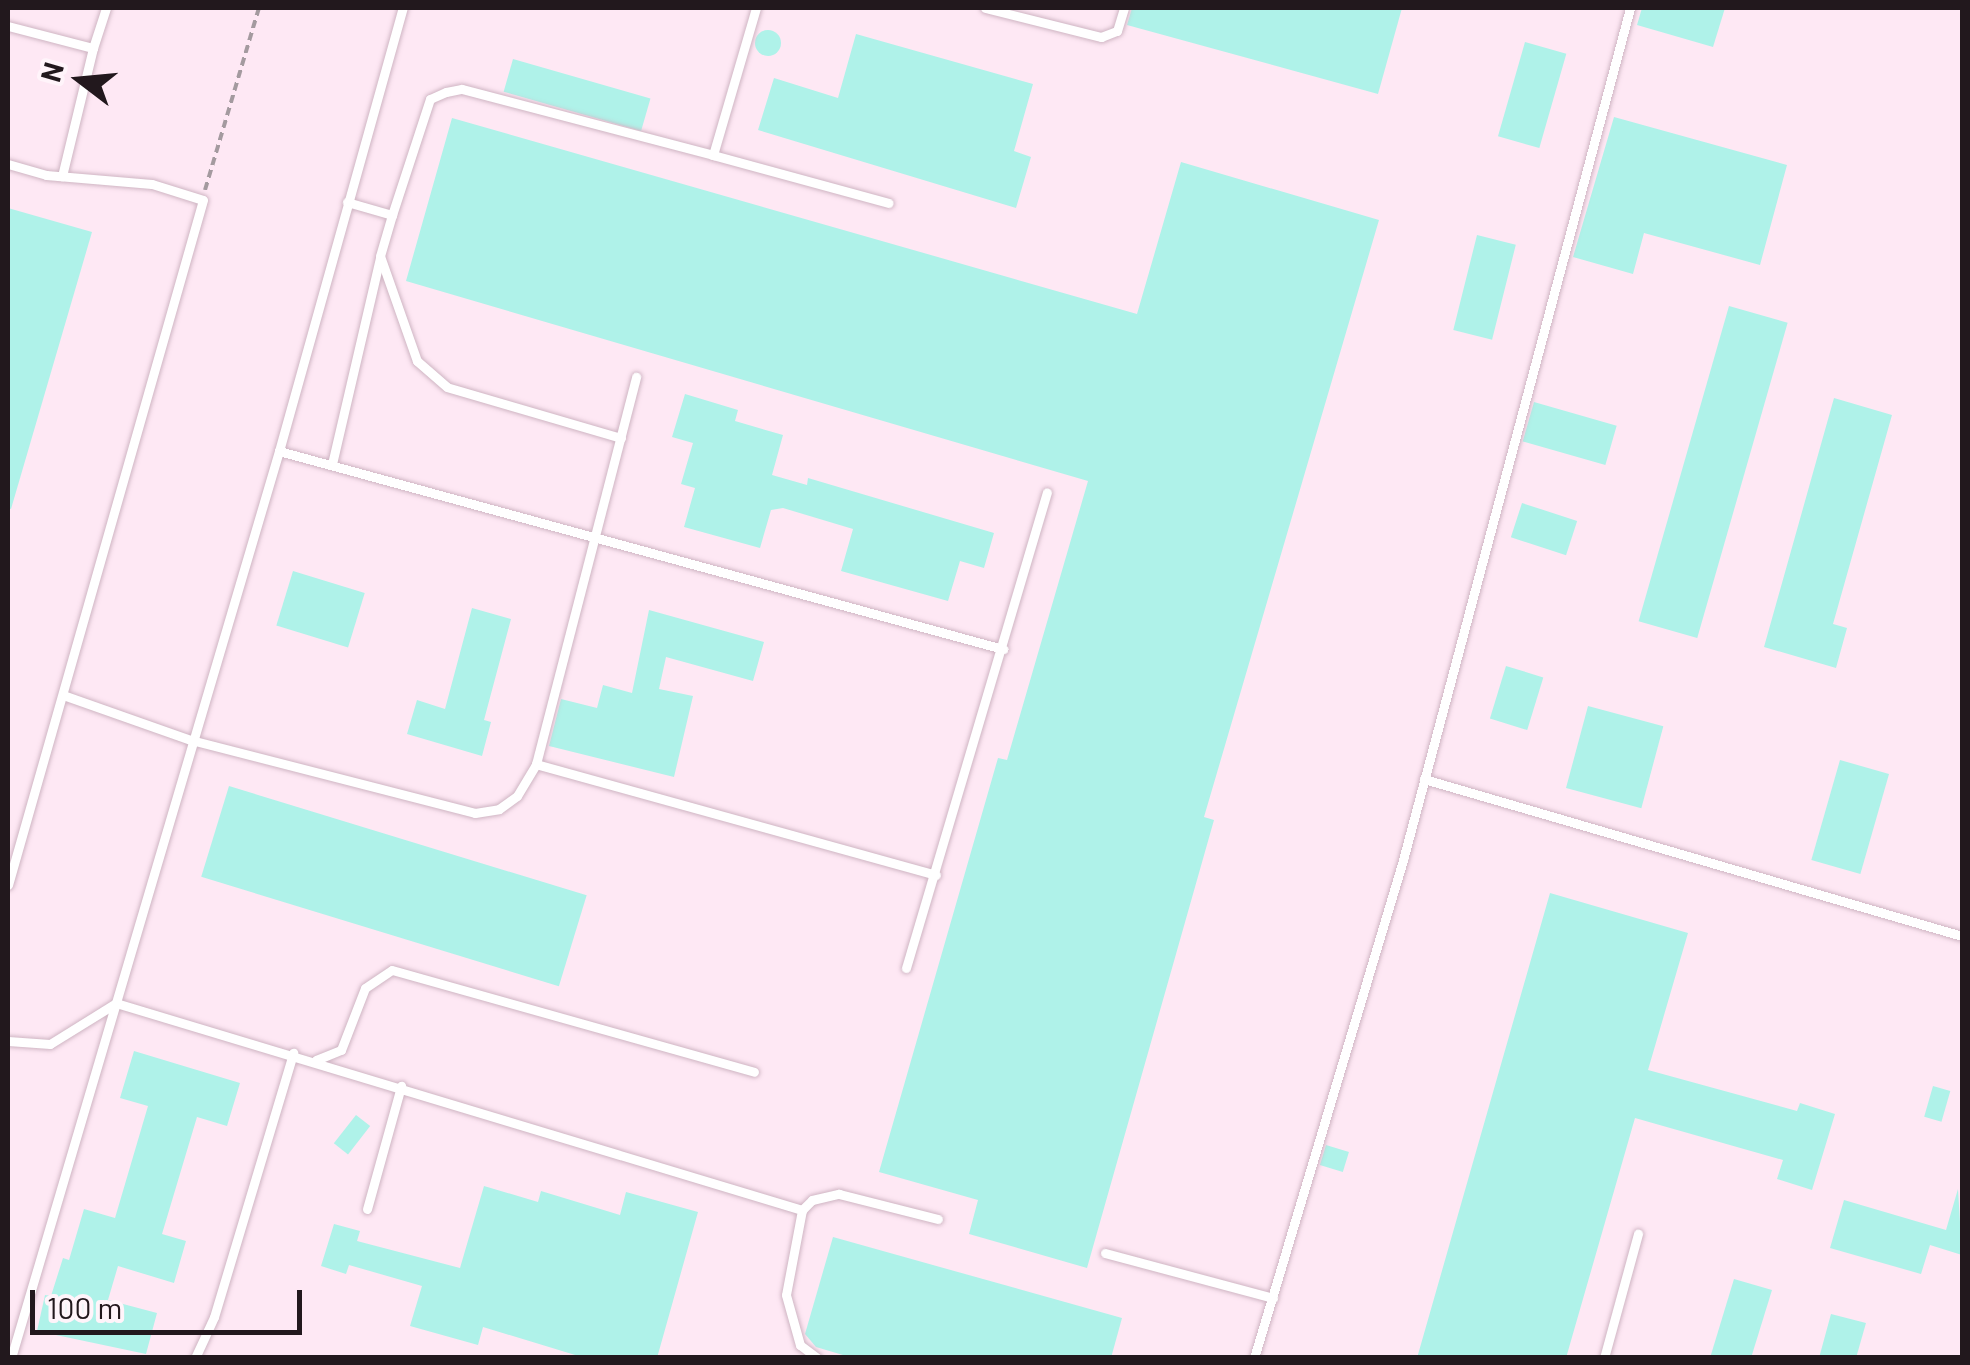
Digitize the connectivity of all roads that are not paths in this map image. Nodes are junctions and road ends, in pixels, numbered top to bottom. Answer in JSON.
{"nodes":[{"id":1,"x":106,"y":8,"type":"edge"},
{"id":2,"x":404,"y":8,"type":"edge"},
{"id":3,"x":756,"y":8,"type":"edge"},
{"id":4,"x":985,"y":8,"type":"edge"},
{"id":5,"x":1124,"y":8,"type":"edge"},
{"id":6,"x":1630,"y":8,"type":"edge"},
{"id":7,"x":8,"y":26,"type":"edge"},
{"id":8,"x":94,"y":48,"type":"junction"},
{"id":9,"x":712,"y":155,"type":"junction"},
{"id":10,"x":8,"y":164,"type":"edge"},
{"id":11,"x":62,"y":176,"type":"junction"},
{"id":12,"x":347,"y":202,"type":"junction"},
{"id":13,"x":889,"y":203,"type":"dead end"},
{"id":14,"x":392,"y":215,"type":"junction"},
{"id":15,"x":380,"y":256,"type":"junction"},
{"id":16,"x":636,"y":377,"type":"dead end"},
{"id":17,"x":621,"y":438,"type":"junction"},
{"id":18,"x":279,"y":450,"type":"junction"},
{"id":19,"x":332,"y":464,"type":"junction"},
{"id":20,"x":1048,"y":492,"type":"dead end"},
{"id":21,"x":599,"y":535,"type":"junction"},
{"id":22,"x":1002,"y":649,"type":"junction"},
{"id":23,"x":63,"y":695,"type":"junction"},
{"id":24,"x":192,"y":740,"type":"junction"},
{"id":25,"x":536,"y":764,"type":"junction"},
{"id":26,"x":1424,"y":779,"type":"junction"},
{"id":27,"x":936,"y":874,"type":"junction"},
{"id":28,"x":8,"y":885,"type":"edge"},
{"id":29,"x":1962,"y":936,"type":"edge"},
{"id":30,"x":906,"y":968,"type":"dead end"},
{"id":31,"x":116,"y":1004,"type":"junction"},
{"id":32,"x":11,"y":1042,"type":"edge"},
{"id":33,"x":293,"y":1053,"type":"junction"},
{"id":34,"x":316,"y":1060,"type":"junction"},
{"id":35,"x":754,"y":1072,"type":"dead end"},
{"id":36,"x":401,"y":1086,"type":"junction"},
{"id":37,"x":368,"y":1208,"type":"dead end"},
{"id":38,"x":802,"y":1210,"type":"junction"},
{"id":39,"x":938,"y":1219,"type":"dead end"},
{"id":40,"x":1638,"y":1234,"type":"dead end"},
{"id":41,"x":1105,"y":1253,"type":"dead end"},
{"id":42,"x":1273,"y":1298,"type":"junction"},
{"id":43,"x":198,"y":1356,"type":"edge"},
{"id":44,"x":12,"y":1358,"type":"edge"},
{"id":45,"x":817,"y":1358,"type":"edge"},
{"id":46,"x":1254,"y":1358,"type":"edge"},
{"id":47,"x":1604,"y":1358,"type":"edge"}],
"edges":[{"from":1,"to":8,"type":"lane"},
{"from":2,"to":12,"type":"lane"},
{"from":3,"to":9,"type":"lane"},
{"from":4,"to":5,"type":"lane"},
{"from":6,"to":26,"type":"lane"},
{"from":7,"to":8,"type":"lane"},
{"from":8,"to":11,"type":"lane"},
{"from":9,"to":13,"type":"lane"},
{"from":9,"to":14,"type":"lane"},
{"from":10,"to":11,"type":"lane"},
{"from":11,"to":23,"type":"lane"},
{"from":12,"to":14,"type":"lane"},
{"from":12,"to":18,"type":"lane"},
{"from":14,"to":15,"type":"lane"},
{"from":15,"to":17,"type":"lane"},
{"from":15,"to":19,"type":"lane"},
{"from":16,"to":17,"type":"lane"},
{"from":17,"to":21,"type":"lane"},
{"from":18,"to":19,"type":"lane"},
{"from":18,"to":24,"type":"lane"},
{"from":19,"to":21,"type":"lane"},
{"from":20,"to":22,"type":"lane"},
{"from":21,"to":22,"type":"lane"},
{"from":21,"to":25,"type":"lane"},
{"from":22,"to":27,"type":"lane"},
{"from":23,"to":24,"type":"lane"},
{"from":23,"to":28,"type":"lane"},
{"from":24,"to":25,"type":"lane"},
{"from":24,"to":31,"type":"lane"},
{"from":25,"to":27,"type":"lane"},
{"from":26,"to":29,"type":"lane"},
{"from":26,"to":42,"type":"lane"},
{"from":27,"to":30,"type":"lane"},
{"from":31,"to":32,"type":"lane"},
{"from":31,"to":33,"type":"lane"},
{"from":31,"to":44,"type":"lane"},
{"from":33,"to":34,"type":"lane"},
{"from":33,"to":43,"type":"lane"},
{"from":34,"to":35,"type":"lane"},
{"from":34,"to":36,"type":"lane"},
{"from":36,"to":37,"type":"lane"},
{"from":36,"to":38,"type":"lane"},
{"from":38,"to":39,"type":"lane"},
{"from":38,"to":45,"type":"lane"},
{"from":40,"to":47,"type":"lane"},
{"from":41,"to":42,"type":"lane"},
{"from":42,"to":46,"type":"lane"}]}
